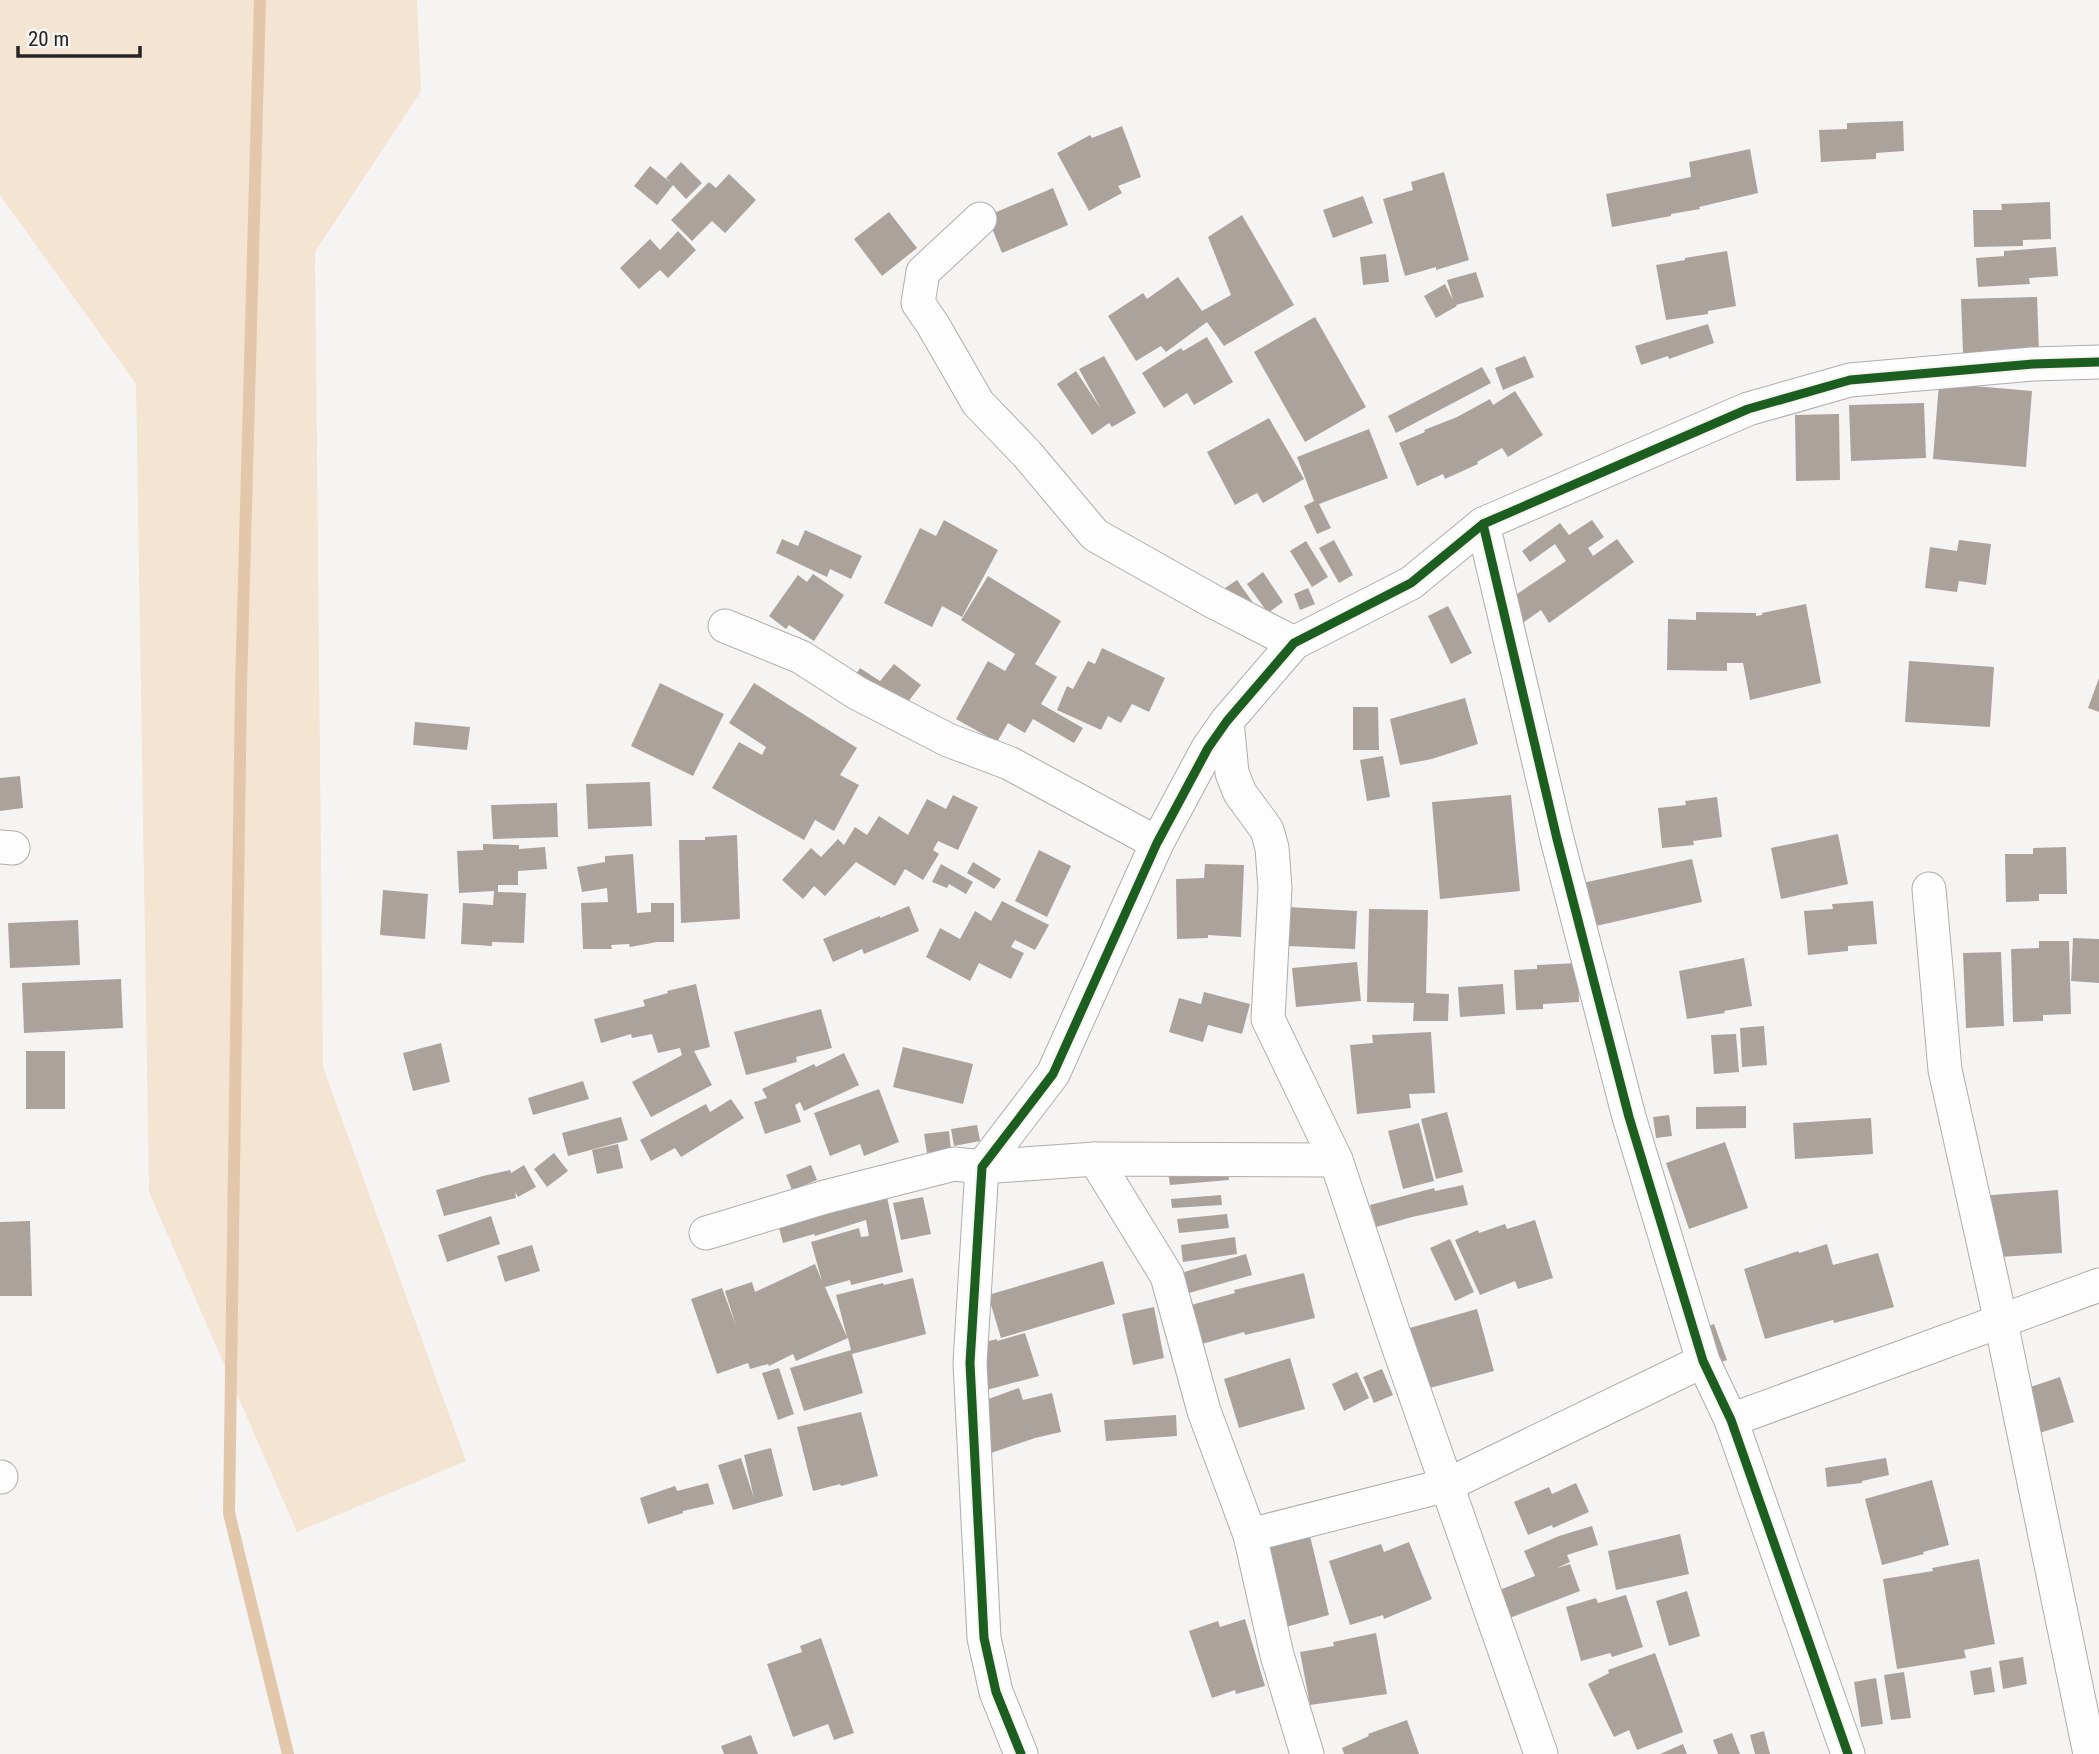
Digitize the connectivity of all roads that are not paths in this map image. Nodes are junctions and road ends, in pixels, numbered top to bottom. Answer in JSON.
{"nodes":[{"id":1,"x":980,"y":219,"type":"dead end"},
{"id":2,"x":2099,"y":362,"type":"edge"},
{"id":3,"x":1483,"y":524,"type":"junction"},
{"id":4,"x":725,"y":626,"type":"dead end"},
{"id":5,"x":1294,"y":643,"type":"junction"},
{"id":6,"x":1227,"y":721,"type":"junction"},
{"id":7,"x":1157,"y":843,"type":"junction"},
{"id":8,"x":1929,"y":889,"type":"dead end"},
{"id":9,"x":1095,"y":1159,"type":"junction"},
{"id":10,"x":1336,"y":1160,"type":"junction"},
{"id":11,"x":982,"y":1167,"type":"junction"},
{"id":12,"x":706,"y":1233,"type":"dead end"},
{"id":13,"x":2099,"y":1285,"type":"edge"},
{"id":14,"x":2001,"y":1322,"type":"junction"},
{"id":15,"x":1703,"y":1361,"type":"junction"},
{"id":16,"x":1731,"y":1420,"type":"junction"},
{"id":17,"x":1447,"y":1485,"type":"junction"},
{"id":18,"x":1250,"y":1535,"type":"junction"},
{"id":19,"x":1021,"y":1754,"type":"edge"},
{"id":20,"x":1307,"y":1754,"type":"edge"},
{"id":21,"x":1541,"y":1754,"type":"edge"},
{"id":22,"x":1847,"y":1754,"type":"edge"},
{"id":23,"x":2090,"y":1754,"type":"edge"}],
"edges":[{"from":1,"to":5,"type":"street"},
{"from":2,"to":3,"type":"street"},
{"from":3,"to":5,"type":"street"},
{"from":3,"to":15,"type":"street"},
{"from":4,"to":7,"type":"street"},
{"from":5,"to":6,"type":"street"},
{"from":6,"to":7,"type":"street"},
{"from":6,"to":10,"type":"street"},
{"from":7,"to":11,"type":"street"},
{"from":8,"to":14,"type":"street"},
{"from":9,"to":10,"type":"street"},
{"from":9,"to":11,"type":"street"},
{"from":9,"to":18,"type":"street"},
{"from":10,"to":17,"type":"street"},
{"from":11,"to":12,"type":"street"},
{"from":11,"to":19,"type":"street"},
{"from":13,"to":14,"type":"street"},
{"from":14,"to":16,"type":"street"},
{"from":14,"to":23,"type":"street"},
{"from":15,"to":16,"type":"street"},
{"from":15,"to":17,"type":"street"},
{"from":16,"to":22,"type":"street"},
{"from":17,"to":18,"type":"street"},
{"from":17,"to":21,"type":"street"},
{"from":18,"to":20,"type":"street"}]}
